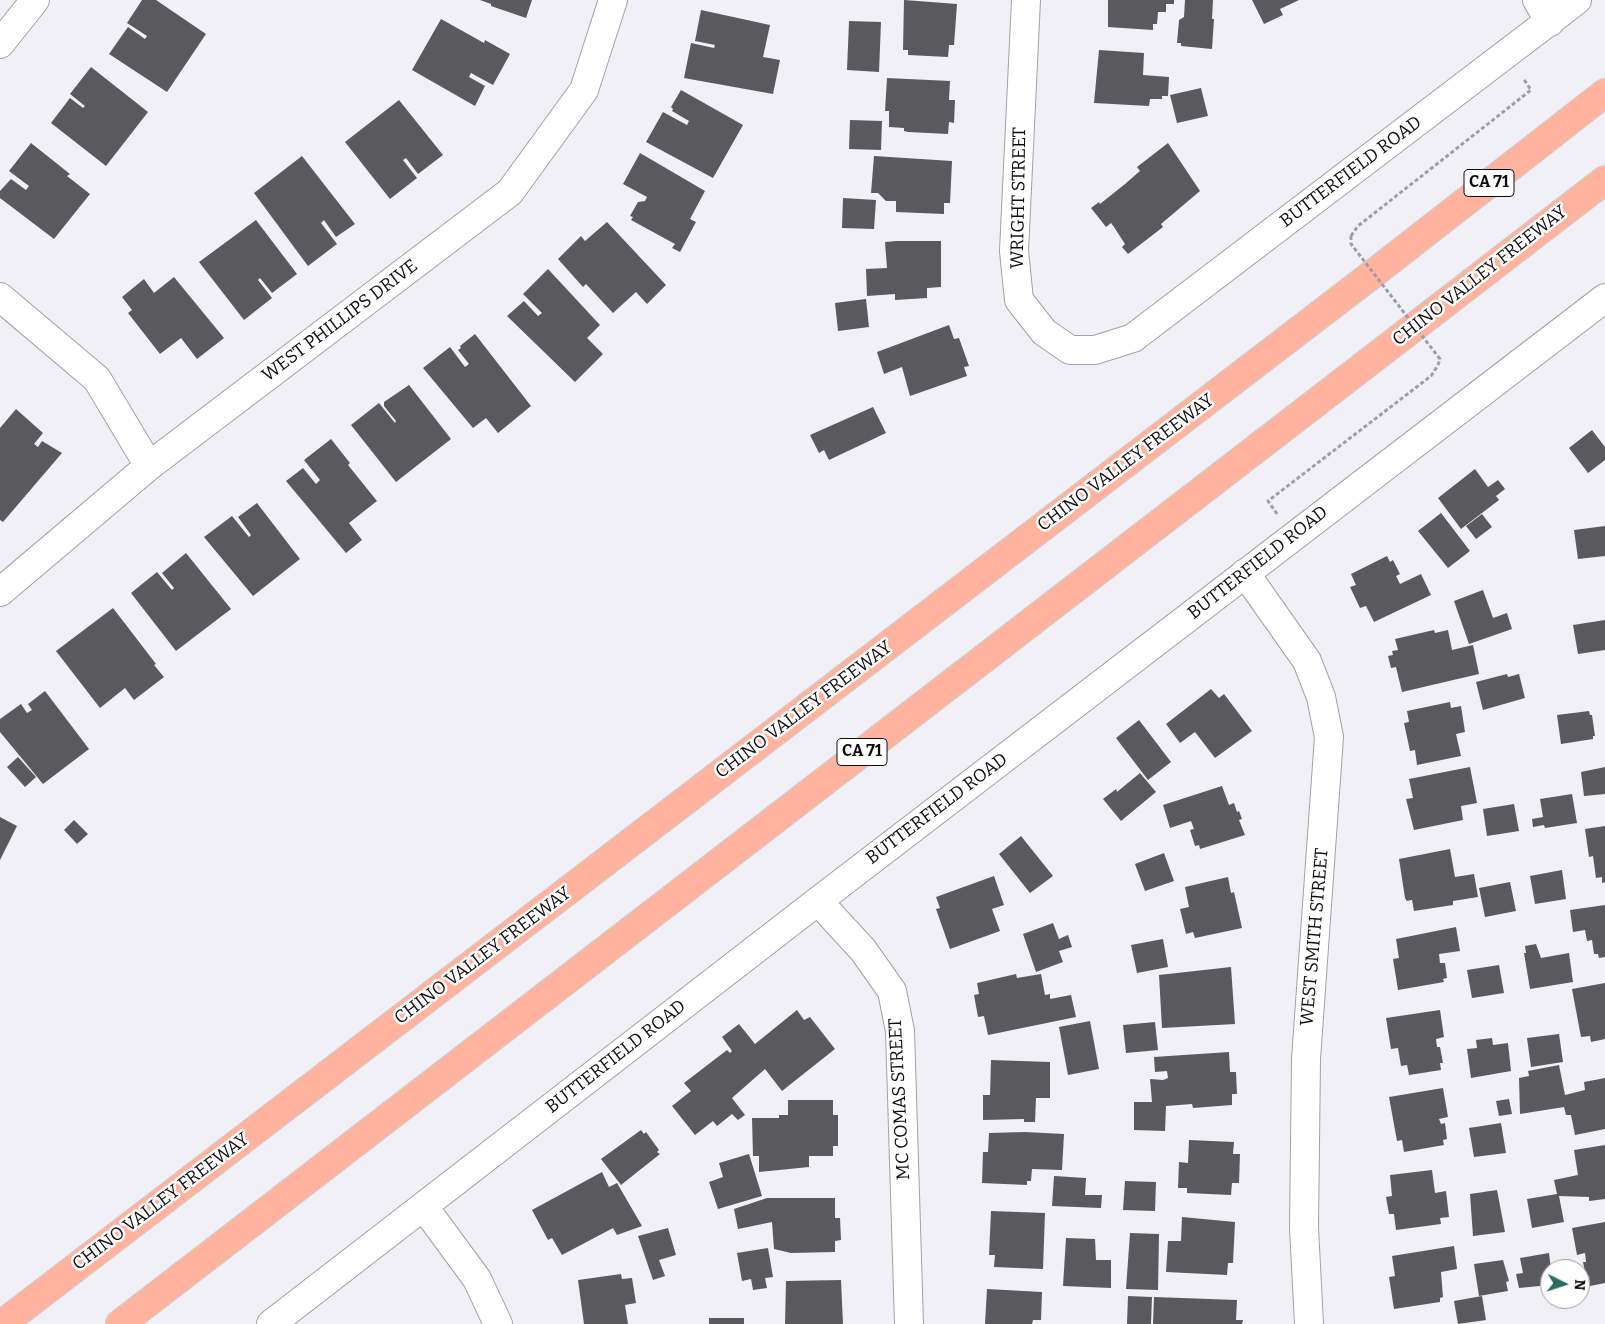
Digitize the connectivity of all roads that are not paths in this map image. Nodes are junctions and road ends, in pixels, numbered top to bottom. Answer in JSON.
{"nodes":[{"id":1,"x":35,"y":0,"type":"edge"},
{"id":2,"x":613,"y":0,"type":"edge"},
{"id":3,"x":1026,"y":0,"type":"edge"},
{"id":4,"x":1577,"y":0,"type":"edge"},
{"id":5,"x":1543,"y":11,"type":"edge"},
{"id":6,"x":0,"y":44,"type":"edge"},
{"id":7,"x":1605,"y":94,"type":"edge"},
{"id":8,"x":1605,"y":180,"type":"edge"},
{"id":9,"x":0,"y":297,"type":"edge"},
{"id":10,"x":1605,"y":298,"type":"edge"},
{"id":11,"x":1095,"y":350,"type":"joint"},
{"id":12,"x":149,"y":466,"type":"junction"},
{"id":13,"x":1245,"y":573,"type":"junction"},
{"id":14,"x":0,"y":592,"type":"edge"},
{"id":15,"x":818,"y":900,"type":"junction"},
{"id":16,"x":424,"y":1207,"type":"junction"},
{"id":17,"x":2,"y":1324,"type":"edge"},
{"id":18,"x":120,"y":1324,"type":"edge"},
{"id":19,"x":271,"y":1324,"type":"edge"},
{"id":20,"x":498,"y":1324,"type":"edge"},
{"id":21,"x":909,"y":1324,"type":"edge"},
{"id":22,"x":1309,"y":1324,"type":"edge"}],
"edges":[{"from":1,"to":6,"type":"street"},
{"from":2,"to":12,"type":"street","name":"WEST PHILLIPS DRIVE"},
{"from":3,"to":11,"type":"street","name":"WRIGHT STREET"},
{"from":4,"to":5,"type":"street","name":"BUTTERFIELD ROAD"},
{"from":5,"to":11,"type":"street","name":"BUTTERFIELD ROAD"},
{"from":7,"to":17,"type":"highway","name":"CHINO VALLEY FREEWAY","number":"CA 71"},
{"from":8,"to":18,"type":"highway","name":"CHINO VALLEY FREEWAY","number":"CA 71"},
{"from":9,"to":12,"type":"street"},
{"from":10,"to":13,"type":"street","name":"BUTTERFIELD ROAD"},
{"from":12,"to":14,"type":"street","name":"WEST PHILLIPS DRIVE"},
{"from":13,"to":15,"type":"street","name":"BUTTERFIELD ROAD"},
{"from":13,"to":22,"type":"street","name":"WEST SMITH STREET"},
{"from":15,"to":16,"type":"street","name":"BUTTERFIELD ROAD"},
{"from":15,"to":21,"type":"street","name":"MC COMAS STREET"},
{"from":16,"to":19,"type":"street","name":"BUTTERFIELD ROAD"},
{"from":16,"to":20,"type":"street"}]}
